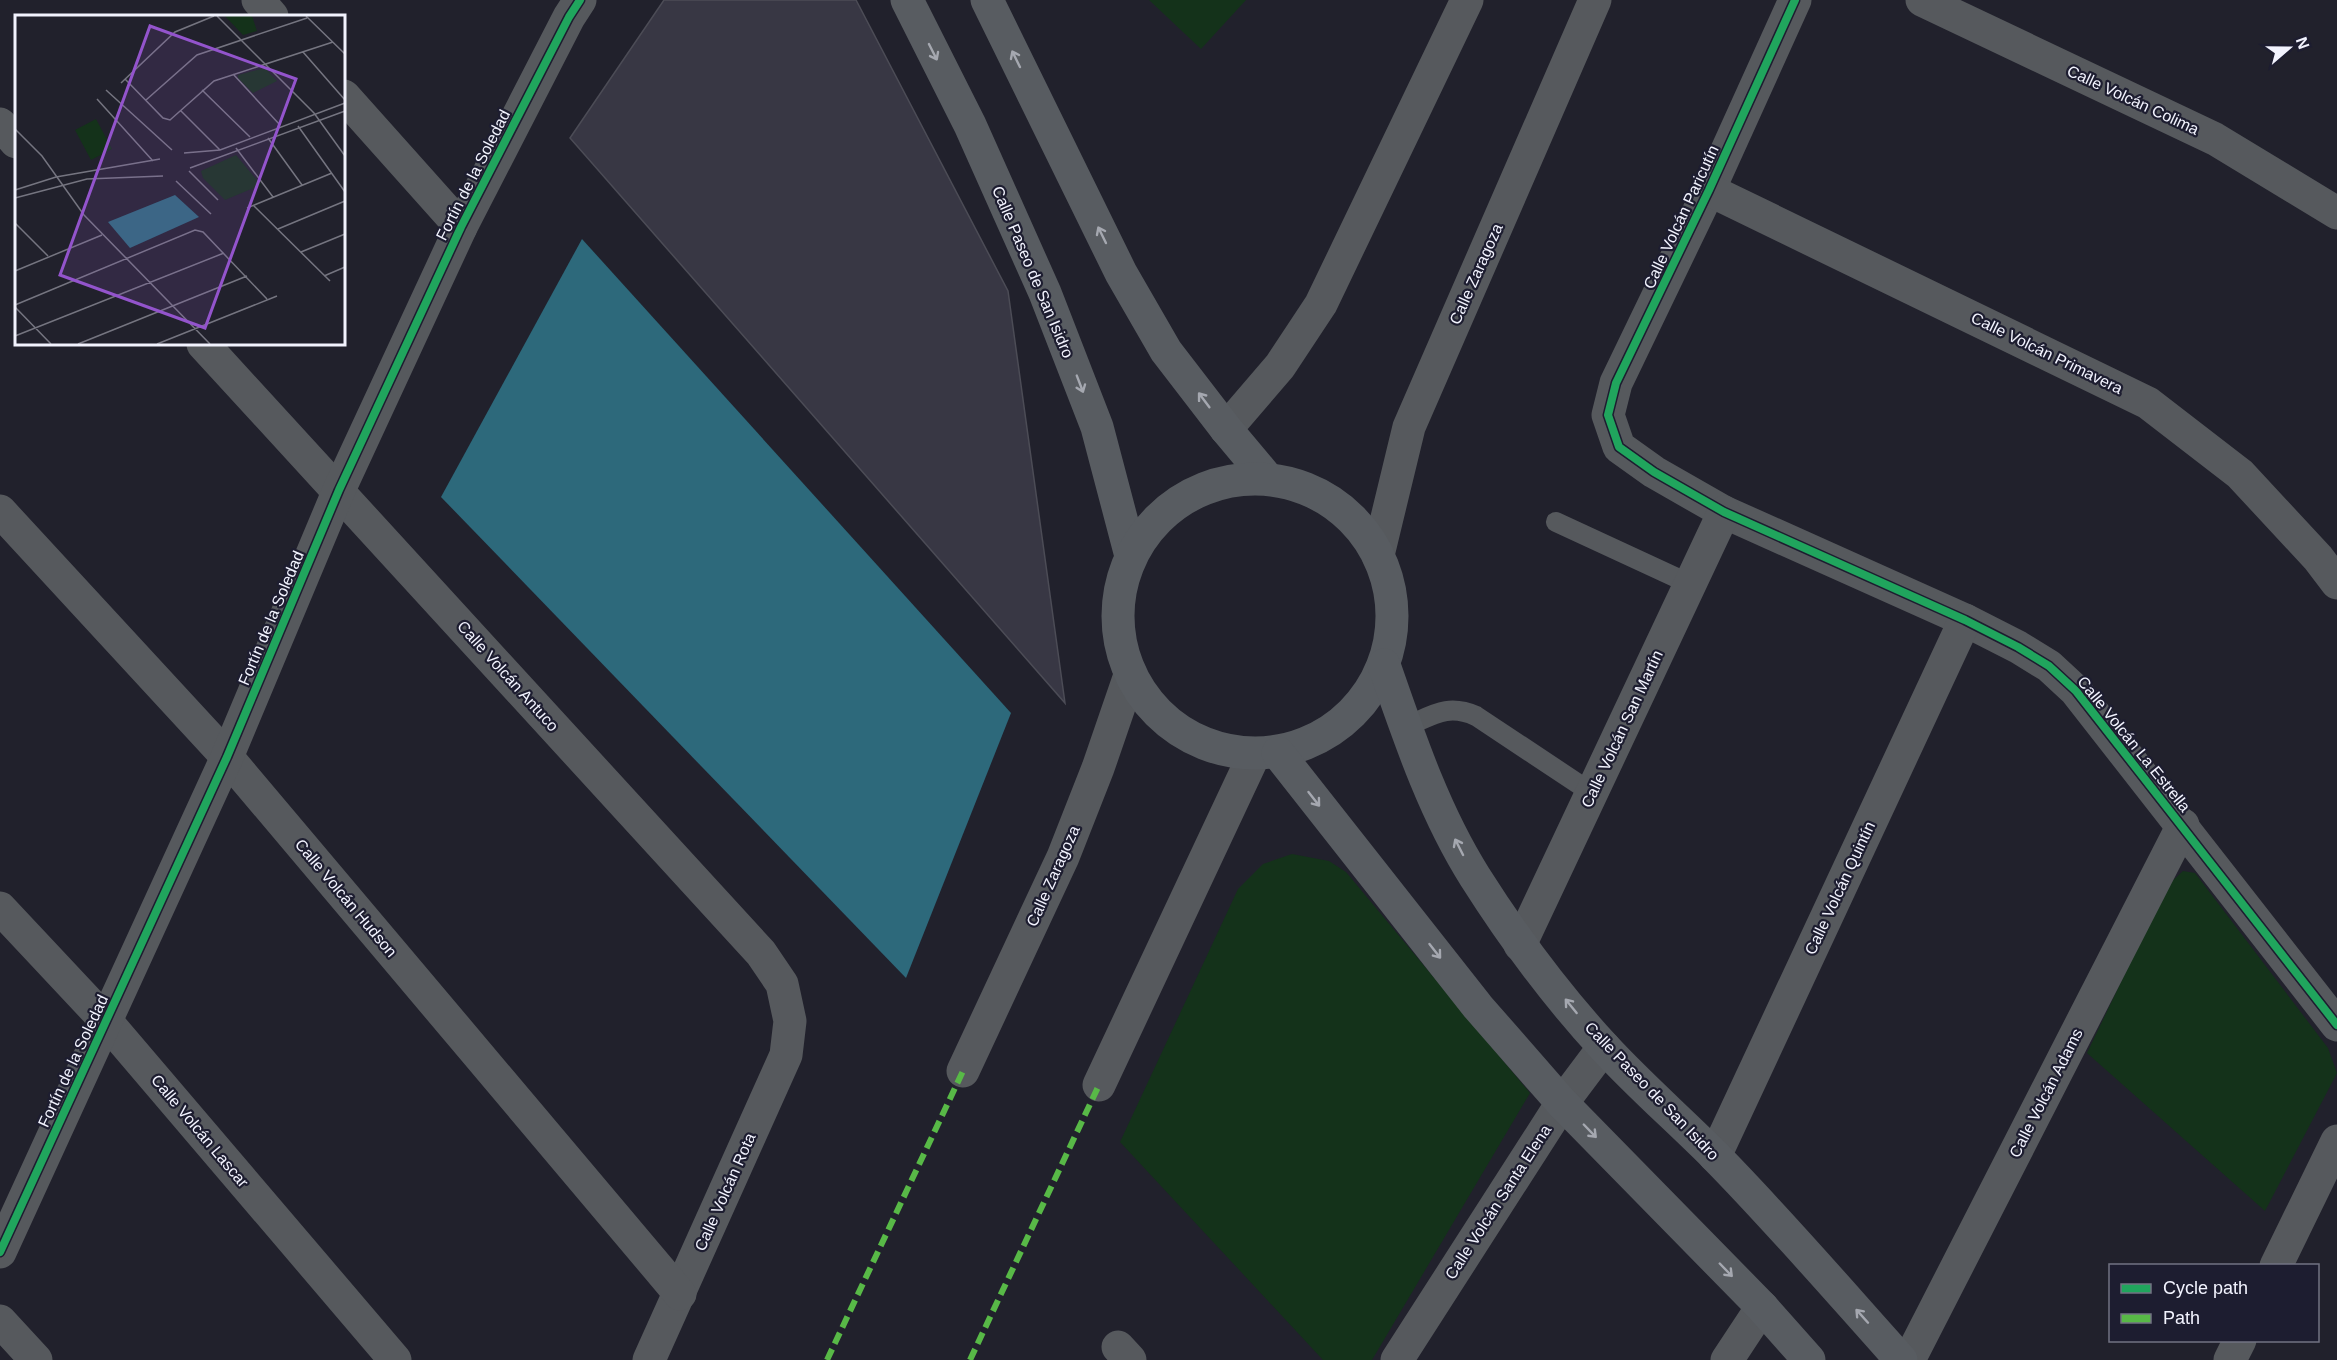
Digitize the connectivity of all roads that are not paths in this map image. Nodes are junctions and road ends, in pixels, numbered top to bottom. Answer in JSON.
{"nodes":[{"id":1,"x":258,"y":0,"type":"edge"},
{"id":2,"x":580,"y":0,"type":"edge"},
{"id":3,"x":907,"y":0,"type":"edge"},
{"id":4,"x":987,"y":0,"type":"edge"},
{"id":5,"x":1467,"y":0,"type":"edge"},
{"id":6,"x":1595,"y":0,"type":"edge"},
{"id":7,"x":1795,"y":0,"type":"edge"},
{"id":8,"x":1922,"y":0,"type":"edge"},
{"id":9,"x":271,"y":15,"type":"edge"},
{"id":10,"x":345,"y":97,"type":"edge"},
{"id":11,"x":0,"y":124,"type":"edge"},
{"id":12,"x":15,"y":141,"type":"edge"},
{"id":13,"x":1709,"y":190,"type":"junction"},
{"id":14,"x":2337,"y":213,"type":"edge"},
{"id":15,"x":461,"y":227,"type":"junction"},
{"id":16,"x":204,"y":345,"type":"edge"},
{"id":17,"x":1226,"y":429,"type":"junction"},
{"id":18,"x":1619,"y":447,"type":"joint"},
{"id":19,"x":1267,"y":478,"type":"junction"},
{"id":20,"x":339,"y":490,"type":"junction"},
{"id":21,"x":0,"y":511,"type":"edge"},
{"id":22,"x":1724,"y":512,"type":"junction"},
{"id":23,"x":1556,"y":522,"type":"dead end"},
{"id":24,"x":1378,"y":555,"type":"junction"},
{"id":25,"x":1131,"y":556,"type":"junction"},
{"id":26,"x":2337,"y":583,"type":"edge"},
{"id":27,"x":1690,"y":584,"type":"junction"},
{"id":28,"x":1965,"y":620,"type":"junction"},
{"id":29,"x":1384,"y":665,"type":"junction"},
{"id":30,"x":1130,"y":675,"type":"junction"},
{"id":31,"x":1405,"y":727,"type":"junction"},
{"id":32,"x":1266,"y":754,"type":"junction"},
{"id":33,"x":227,"y":757,"type":"junction"},
{"id":34,"x":1592,"y":793,"type":"junction"},
{"id":35,"x":2183,"y":825,"type":"junction"},
{"id":36,"x":0,"y":908,"type":"edge"},
{"id":37,"x":1520,"y":945,"type":"junction"},
{"id":38,"x":106,"y":1021,"type":"junction"},
{"id":39,"x":790,"y":1021,"type":"joint"},
{"id":40,"x":2337,"y":1025,"type":"edge"},
{"id":41,"x":1604,"y":1047,"type":"junction"},
{"id":42,"x":963,"y":1071,"type":"dead end"},
{"id":43,"x":1099,"y":1085,"type":"dead end"},
{"id":44,"x":1562,"y":1103,"type":"junction"},
{"id":45,"x":2337,"y":1141,"type":"edge"},
{"id":46,"x":1715,"y":1156,"type":"junction"},
{"id":47,"x":0,"y":1252,"type":"edge"},
{"id":48,"x":2277,"y":1264,"type":"edge"},
{"id":49,"x":680,"y":1294,"type":"junction"},
{"id":50,"x":1762,"y":1307,"type":"junction"},
{"id":51,"x":0,"y":1321,"type":"edge"},
{"id":52,"x":2239,"y":1342,"type":"edge"},
{"id":53,"x":36,"y":1360,"type":"edge"},
{"id":54,"x":394,"y":1360,"type":"edge"},
{"id":55,"x":649,"y":1360,"type":"edge"},
{"id":56,"x":1397,"y":1360,"type":"edge"},
{"id":57,"x":1726,"y":1360,"type":"edge"},
{"id":58,"x":1809,"y":1360,"type":"edge"},
{"id":59,"x":1901,"y":1360,"type":"edge"},
{"id":60,"x":1910,"y":1360,"type":"edge"},
{"id":61,"x":2230,"y":1360,"type":"edge"}],
"edges":[{"from":1,"to":9,"type":"street"},
{"from":2,"to":15,"type":"street","name":"Fortín de la Soledad"},
{"from":3,"to":25,"type":"main road","name":"Calle Paseo de San Isidro","one_way":true},
{"from":17,"to":4,"type":"main road","one_way":true},
{"from":5,"to":17,"type":"street"},
{"from":6,"to":24,"type":"street","name":"Calle Zaragoza"},
{"from":7,"to":13,"type":"street","name":"Calle Volcán Paricutín"},
{"from":8,"to":14,"type":"street","name":"Calle Volcán Colima"},
{"from":10,"to":15,"type":"street"},
{"from":11,"to":12,"type":"street"},
{"from":13,"to":18,"type":"street","name":"Calle Volcán Paricutín"},
{"from":13,"to":26,"type":"street","name":"Calle Volcán Primavera"},
{"from":15,"to":20,"type":"street","name":"Fortín de la Soledad"},
{"from":16,"to":20,"type":"street","name":"Calle Volcán Antuco"},
{"from":17,"to":19,"type":"main road"},
{"from":18,"to":22,"type":"street","name":"Calle Volcán La Estrella"},
{"from":19,"to":24,"type":"main road"},
{"from":19,"to":25,"type":"main road"},
{"from":20,"to":33,"type":"street","name":"Fortín de la Soledad"},
{"from":20,"to":39,"type":"street","name":"Calle Volcán Antuco"},
{"from":21,"to":33,"type":"street","name":"Calle Volcán Hudson"},
{"from":22,"to":27,"type":"street","name":"Calle Volcán San Martín"},
{"from":22,"to":28,"type":"street","name":"Calle Volcán La Estrella"},
{"from":23,"to":27,"type":"lane"},
{"from":24,"to":29,"type":"main road"},
{"from":25,"to":30,"type":"main road"},
{"from":27,"to":34,"type":"street","name":"Calle Volcán San Martín"},
{"from":28,"to":35,"type":"street","name":"Calle Volcán La Estrella"},
{"from":28,"to":46,"type":"street","name":"Calle Volcán Quintín"},
{"from":29,"to":31,"type":"main road","name":"Calle Paseo de San Isidro"},
{"from":29,"to":32,"type":"main road"},
{"from":30,"to":32,"type":"main road"},
{"from":30,"to":42,"type":"street","name":"Calle Zaragoza"},
{"from":31,"to":34,"type":"lane"},
{"from":37,"to":31,"type":"main road","name":"Calle Paseo de San Isidro","one_way":true},
{"from":32,"to":43,"type":"street"},
{"from":32,"to":44,"type":"main road","one_way":true},
{"from":33,"to":38,"type":"street","name":"Fortín de la Soledad"},
{"from":33,"to":49,"type":"street","name":"Calle Volcán Hudson"},
{"from":34,"to":37,"type":"street","name":"Calle Volcán San Martín"},
{"from":35,"to":40,"type":"street","name":"Calle Volcán La Estrella"},
{"from":35,"to":60,"type":"street","name":"Calle Volcán Adams"},
{"from":36,"to":38,"type":"street","name":"Calle Volcán Lascar"},
{"from":41,"to":37,"type":"main road","name":"Calle Paseo de San Isidro","one_way":true},
{"from":38,"to":47,"type":"street","name":"Fortín de la Soledad"},
{"from":38,"to":54,"type":"street","name":"Calle Volcán Lascar"},
{"from":39,"to":49,"type":"street","name":"Calle Volcán Rota"},
{"from":41,"to":44,"type":"street","name":"Calle Volcán Santa Elena"},
{"from":41,"to":46,"type":"main road","name":"Calle Paseo de San Isidro"},
{"from":44,"to":50,"type":"main road","one_way":true},
{"from":44,"to":56,"type":"street","name":"Calle Volcán Santa Elena"},
{"from":45,"to":48,"type":"street"},
{"from":59,"to":46,"type":"main road","name":"Calle Paseo de San Isidro","one_way":true},
{"from":49,"to":55,"type":"street","name":"Calle Volcán Rota"},
{"from":50,"to":57,"type":"street"},
{"from":50,"to":58,"type":"main road"},
{"from":51,"to":53,"type":"street"},
{"from":52,"to":61,"type":"street"}]}
